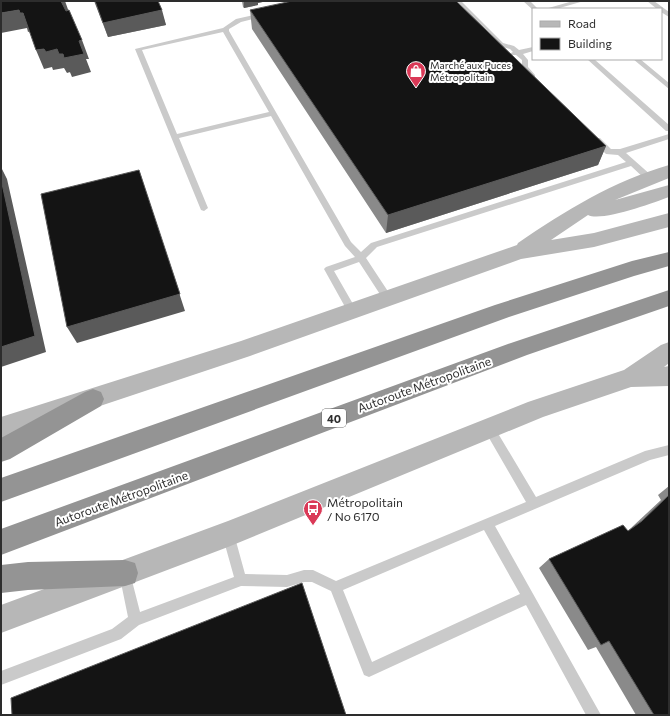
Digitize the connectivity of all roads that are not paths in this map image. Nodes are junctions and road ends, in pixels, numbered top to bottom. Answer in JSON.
{"nodes":[{"id":1,"x":457,"y":1,"type":"edge"},
{"id":2,"x":581,"y":1,"type":"edge"},
{"id":3,"x":650,"y":1,"type":"edge"},
{"id":4,"x":568,"y":2,"type":"edge"},
{"id":5,"x":551,"y":8,"type":"edge"},
{"id":6,"x":660,"y":8,"type":"edge"},
{"id":7,"x":270,"y":13,"type":"edge"},
{"id":8,"x":226,"y":30,"type":"junction"},
{"id":9,"x":532,"y":49,"type":"edge"},
{"id":10,"x":518,"y":53,"type":"junction"},
{"id":11,"x":502,"y":57,"type":"edge"},
{"id":12,"x":591,"y":60,"type":"edge"},
{"id":13,"x":637,"y":60,"type":"edge"},
{"id":14,"x":541,"y":84,"type":"edge"},
{"id":15,"x":669,"y":87,"type":"edge"},
{"id":16,"x":274,"y":113,"type":"junction"},
{"id":17,"x":669,"y":129,"type":"edge"},
{"id":18,"x":590,"y":133,"type":"edge"},
{"id":19,"x":669,"y":136,"type":"edge"},
{"id":20,"x":175,"y":137,"type":"junction"},
{"id":21,"x":620,"y":152,"type":"junction"},
{"id":22,"x":632,"y":163,"type":"junction"},
{"id":23,"x":669,"y":171,"type":"edge"},
{"id":24,"x":649,"y":178,"type":"junction"},
{"id":25,"x":669,"y":191,"type":"edge"},
{"id":26,"x":204,"y":208,"type":"dead end"},
{"id":27,"x":573,"y":216,"type":"junction"},
{"id":28,"x":669,"y":220,"type":"edge"},
{"id":29,"x":519,"y":252,"type":"junction"},
{"id":30,"x":361,"y":258,"type":"junction"},
{"id":31,"x":669,"y":259,"type":"edge"},
{"id":32,"x":388,"y":298,"type":"junction"},
{"id":33,"x":669,"y":298,"type":"edge"},
{"id":34,"x":352,"y":311,"type":"junction"},
{"id":35,"x":669,"y":351,"type":"edge"},
{"id":36,"x":669,"y":376,"type":"edge"},
{"id":37,"x":631,"y":377,"type":"junction"},
{"id":38,"x":94,"y":399,"type":"junction"},
{"id":39,"x":1,"y":428,"type":"edge"},
{"id":40,"x":489,"y":428,"type":"junction"},
{"id":41,"x":1,"y":450,"type":"edge"},
{"id":42,"x":669,"y":450,"type":"edge"},
{"id":43,"x":1,"y":490,"type":"edge"},
{"id":44,"x":534,"y":504,"type":"junction"},
{"id":45,"x":487,"y":524,"type":"junction"},
{"id":46,"x":228,"y":534,"type":"junction"},
{"id":47,"x":1,"y":542,"type":"edge"},
{"id":48,"x":125,"y":573,"type":"junction"},
{"id":49,"x":1,"y":579,"type":"edge"},
{"id":50,"x":242,"y":580,"type":"junction"},
{"id":51,"x":336,"y":587,"type":"junction"},
{"id":52,"x":528,"y":596,"type":"junction"},
{"id":53,"x":1,"y":619,"type":"edge"},
{"id":54,"x":135,"y":620,"type":"junction"},
{"id":55,"x":1,"y":678,"type":"edge"},
{"id":56,"x":594,"y":715,"type":"edge"}],
"edges":[{"from":1,"to":10,"type":"lane"},
{"from":2,"to":4,"type":"lane"},
{"from":3,"to":6,"type":"lane"},
{"from":4,"to":5,"type":"lane"},
{"from":7,"to":8,"type":"lane"},
{"from":8,"to":16,"type":"lane"},
{"from":8,"to":20,"type":"lane"},
{"from":9,"to":10,"type":"lane"},
{"from":10,"to":11,"type":"lane"},
{"from":10,"to":14,"type":"lane"},
{"from":12,"to":17,"type":"lane"},
{"from":13,"to":15,"type":"lane"},
{"from":16,"to":20,"type":"lane"},
{"from":16,"to":30,"type":"lane"},
{"from":18,"to":21,"type":"lane"},
{"from":19,"to":21,"type":"lane"},
{"from":20,"to":26,"type":"lane"},
{"from":21,"to":22,"type":"lane"},
{"from":22,"to":24,"type":"lane"},
{"from":22,"to":30,"type":"lane"},
{"from":23,"to":24,"type":"main road"},
{"from":24,"to":27,"type":"main road"},
{"from":25,"to":27,"type":"main road"},
{"from":27,"to":29,"type":"main road"},
{"from":28,"to":29,"type":"main road"},
{"from":29,"to":32,"type":"main road"},
{"from":30,"to":32,"type":"lane"},
{"from":30,"to":34,"type":"lane"},
{"from":31,"to":43,"type":"highway"},
{"from":32,"to":34,"type":"main road"},
{"from":33,"to":47,"type":"highway","name":"Autoroute Métropolitaine","number":"40"},
{"from":34,"to":38,"type":"main road"},
{"from":35,"to":37,"type":"main road"},
{"from":36,"to":37,"type":"main road"},
{"from":37,"to":40,"type":"main road"},
{"from":38,"to":39,"type":"main road"},
{"from":38,"to":41,"type":"highway"},
{"from":40,"to":44,"type":"lane"},
{"from":40,"to":46,"type":"main road"},
{"from":42,"to":44,"type":"lane"},
{"from":44,"to":45,"type":"lane"},
{"from":45,"to":51,"type":"lane"},
{"from":45,"to":52,"type":"lane"},
{"from":46,"to":48,"type":"main road"},
{"from":46,"to":50,"type":"lane"},
{"from":48,"to":49,"type":"highway"},
{"from":48,"to":53,"type":"main road"},
{"from":48,"to":54,"type":"lane"},
{"from":50,"to":51,"type":"lane"},
{"from":50,"to":54,"type":"lane"},
{"from":51,"to":52,"type":"lane"},
{"from":52,"to":56,"type":"lane"},
{"from":54,"to":55,"type":"lane"}]}
